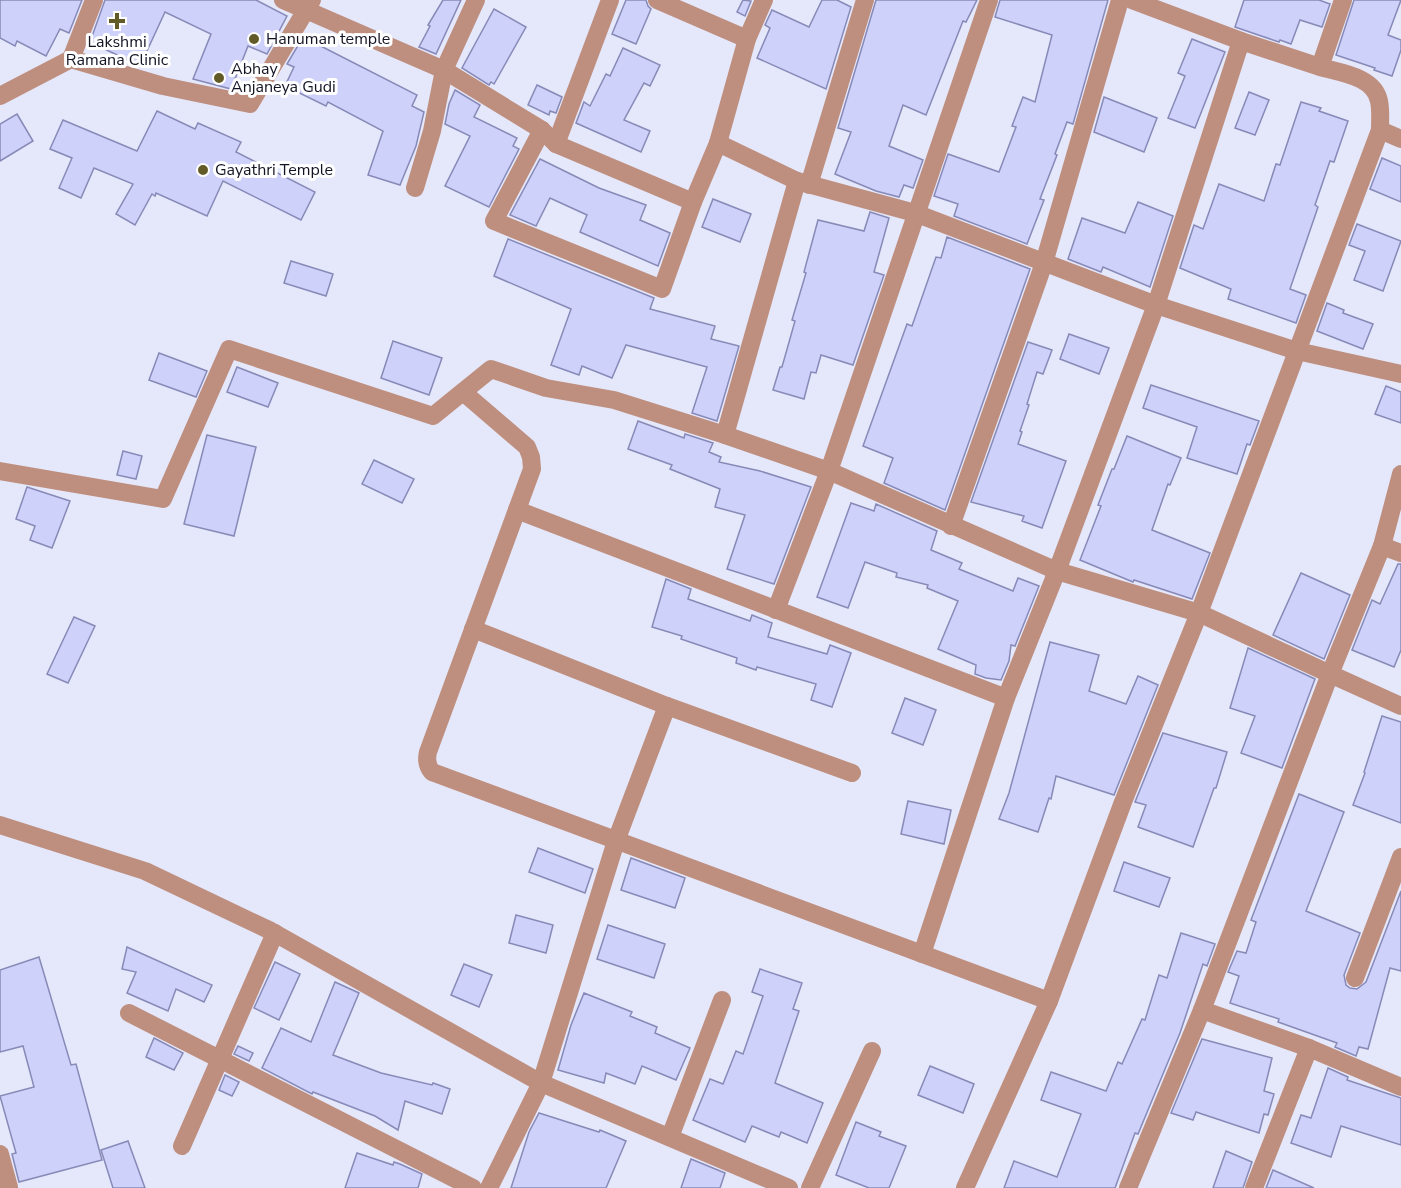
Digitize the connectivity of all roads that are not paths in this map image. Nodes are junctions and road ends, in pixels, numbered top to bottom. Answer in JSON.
{"nodes":[{"id":1,"x":94,"y":0,"type":"edge"},
{"id":2,"x":283,"y":0,"type":"edge"},
{"id":3,"x":476,"y":0,"type":"edge"},
{"id":4,"x":610,"y":0,"type":"edge"},
{"id":5,"x":657,"y":0,"type":"edge"},
{"id":6,"x":764,"y":0,"type":"edge"},
{"id":7,"x":865,"y":0,"type":"edge"},
{"id":8,"x":989,"y":0,"type":"edge"},
{"id":9,"x":1120,"y":0,"type":"edge"},
{"id":10,"x":1132,"y":0,"type":"edge"},
{"id":11,"x":1343,"y":0,"type":"edge"},
{"id":12,"x":309,"y":6,"type":"edge"},
{"id":13,"x":747,"y":39,"type":"junction"},
{"id":14,"x":1241,"y":41,"type":"junction"},
{"id":15,"x":71,"y":59,"type":"junction"},
{"id":16,"x":1320,"y":67,"type":"junction"},
{"id":17,"x":444,"y":70,"type":"junction"},
{"id":18,"x":0,"y":96,"type":"edge"},
{"id":19,"x":542,"y":130,"type":"junction"},
{"id":20,"x":1380,"y":130,"type":"junction"},
{"id":21,"x":1401,"y":139,"type":"edge"},
{"id":22,"x":718,"y":143,"type":"junction"},
{"id":23,"x":556,"y":144,"type":"junction"},
{"id":24,"x":803,"y":183,"type":"junction"},
{"id":25,"x":415,"y":188,"type":"dead end"},
{"id":26,"x":693,"y":202,"type":"junction"},
{"id":27,"x":915,"y":213,"type":"junction"},
{"id":28,"x":1044,"y":263,"type":"junction"},
{"id":29,"x":1156,"y":305,"type":"junction"},
{"id":30,"x":1297,"y":351,"type":"junction"},
{"id":31,"x":1401,"y":374,"type":"edge"},
{"id":32,"x":463,"y":392,"type":"junction"},
{"id":33,"x":725,"y":435,"type":"junction"},
{"id":34,"x":0,"y":471,"type":"edge"},
{"id":35,"x":829,"y":471,"type":"junction"},
{"id":36,"x":1401,"y":474,"type":"edge"},
{"id":37,"x":517,"y":510,"type":"junction"},
{"id":38,"x":951,"y":526,"type":"junction"},
{"id":39,"x":1382,"y":546,"type":"junction"},
{"id":40,"x":1401,"y":553,"type":"edge"},
{"id":41,"x":1057,"y":571,"type":"junction"},
{"id":42,"x":777,"y":610,"type":"junction"},
{"id":43,"x":1199,"y":613,"type":"junction"},
{"id":44,"x":473,"y":629,"type":"junction"},
{"id":45,"x":1330,"y":674,"type":"junction"},
{"id":46,"x":1006,"y":698,"type":"junction"},
{"id":47,"x":667,"y":706,"type":"junction"},
{"id":48,"x":1401,"y":706,"type":"edge"},
{"id":49,"x":852,"y":772,"type":"dead end"},
{"id":50,"x":0,"y":825,"type":"edge"},
{"id":51,"x":616,"y":841,"type":"junction"},
{"id":52,"x":1401,"y":857,"type":"edge"},
{"id":53,"x":275,"y":933,"type":"junction"},
{"id":54,"x":922,"y":954,"type":"junction"},
{"id":55,"x":1355,"y":978,"type":"dead end"},
{"id":56,"x":722,"y":1000,"type":"dead end"},
{"id":57,"x":1049,"y":1001,"type":"junction"},
{"id":58,"x":1202,"y":1010,"type":"junction"},
{"id":59,"x":129,"y":1013,"type":"dead end"},
{"id":60,"x":1309,"y":1048,"type":"junction"},
{"id":61,"x":872,"y":1051,"type":"dead end"},
{"id":62,"x":219,"y":1059,"type":"junction"},
{"id":63,"x":541,"y":1083,"type":"junction"},
{"id":64,"x":1401,"y":1087,"type":"edge"},
{"id":65,"x":670,"y":1137,"type":"junction"},
{"id":66,"x":182,"y":1146,"type":"dead end"},
{"id":67,"x":0,"y":1154,"type":"edge"},
{"id":68,"x":6,"y":1186,"type":"edge"},
{"id":69,"x":473,"y":1188,"type":"edge"},
{"id":70,"x":489,"y":1188,"type":"edge"},
{"id":71,"x":789,"y":1188,"type":"edge"},
{"id":72,"x":810,"y":1188,"type":"edge"},
{"id":73,"x":965,"y":1188,"type":"edge"},
{"id":74,"x":1128,"y":1188,"type":"edge"},
{"id":75,"x":1254,"y":1188,"type":"edge"}],
"edges":[{"from":1,"to":15,"type":"street"},
{"from":2,"to":12,"type":"street"},
{"from":3,"to":17,"type":"street"},
{"from":4,"to":23,"type":"street"},
{"from":5,"to":13,"type":"street"},
{"from":6,"to":13,"type":"street"},
{"from":7,"to":24,"type":"street"},
{"from":8,"to":27,"type":"street"},
{"from":9,"to":28,"type":"street"},
{"from":10,"to":14,"type":"street"},
{"from":11,"to":16,"type":"street"},
{"from":12,"to":15,"type":"street"},
{"from":12,"to":17,"type":"street"},
{"from":13,"to":22,"type":"street"},
{"from":14,"to":16,"type":"street"},
{"from":14,"to":29,"type":"street"},
{"from":15,"to":18,"type":"street"},
{"from":16,"to":20,"type":"street"},
{"from":17,"to":19,"type":"street"},
{"from":17,"to":25,"type":"street"},
{"from":19,"to":23,"type":"street"},
{"from":19,"to":26,"type":"street"},
{"from":20,"to":21,"type":"street"},
{"from":20,"to":30,"type":"street"},
{"from":22,"to":24,"type":"street"},
{"from":22,"to":26,"type":"street"},
{"from":23,"to":26,"type":"street"},
{"from":24,"to":27,"type":"street"},
{"from":24,"to":33,"type":"street"},
{"from":27,"to":28,"type":"street"},
{"from":27,"to":35,"type":"street"},
{"from":28,"to":29,"type":"street"},
{"from":28,"to":38,"type":"street"},
{"from":29,"to":30,"type":"street"},
{"from":29,"to":41,"type":"street"},
{"from":30,"to":31,"type":"street"},
{"from":30,"to":43,"type":"street"},
{"from":32,"to":33,"type":"street"},
{"from":32,"to":34,"type":"street"},
{"from":32,"to":37,"type":"street"},
{"from":33,"to":35,"type":"street"},
{"from":35,"to":38,"type":"street"},
{"from":35,"to":42,"type":"street"},
{"from":36,"to":39,"type":"street"},
{"from":37,"to":42,"type":"street"},
{"from":37,"to":44,"type":"street"},
{"from":38,"to":41,"type":"street"},
{"from":39,"to":40,"type":"street"},
{"from":39,"to":45,"type":"street"},
{"from":41,"to":43,"type":"street"},
{"from":41,"to":46,"type":"street"},
{"from":42,"to":46,"type":"street"},
{"from":43,"to":45,"type":"street"},
{"from":43,"to":57,"type":"street"},
{"from":44,"to":47,"type":"street"},
{"from":44,"to":51,"type":"street"},
{"from":45,"to":48,"type":"street"},
{"from":45,"to":58,"type":"street"},
{"from":46,"to":54,"type":"street"},
{"from":47,"to":49,"type":"street"},
{"from":47,"to":51,"type":"street"},
{"from":50,"to":53,"type":"street"},
{"from":51,"to":54,"type":"street"},
{"from":51,"to":63,"type":"street"},
{"from":52,"to":55,"type":"street"},
{"from":53,"to":62,"type":"street"},
{"from":53,"to":63,"type":"street"},
{"from":54,"to":57,"type":"street"},
{"from":56,"to":65,"type":"street"},
{"from":57,"to":73,"type":"street"},
{"from":58,"to":60,"type":"street"},
{"from":58,"to":74,"type":"street"},
{"from":59,"to":62,"type":"street"},
{"from":60,"to":64,"type":"street"},
{"from":60,"to":75,"type":"street"},
{"from":61,"to":72,"type":"street"},
{"from":62,"to":66,"type":"street"},
{"from":62,"to":69,"type":"street"},
{"from":63,"to":65,"type":"street"},
{"from":63,"to":70,"type":"street"},
{"from":65,"to":71,"type":"street"},
{"from":67,"to":68,"type":"street"}]}
